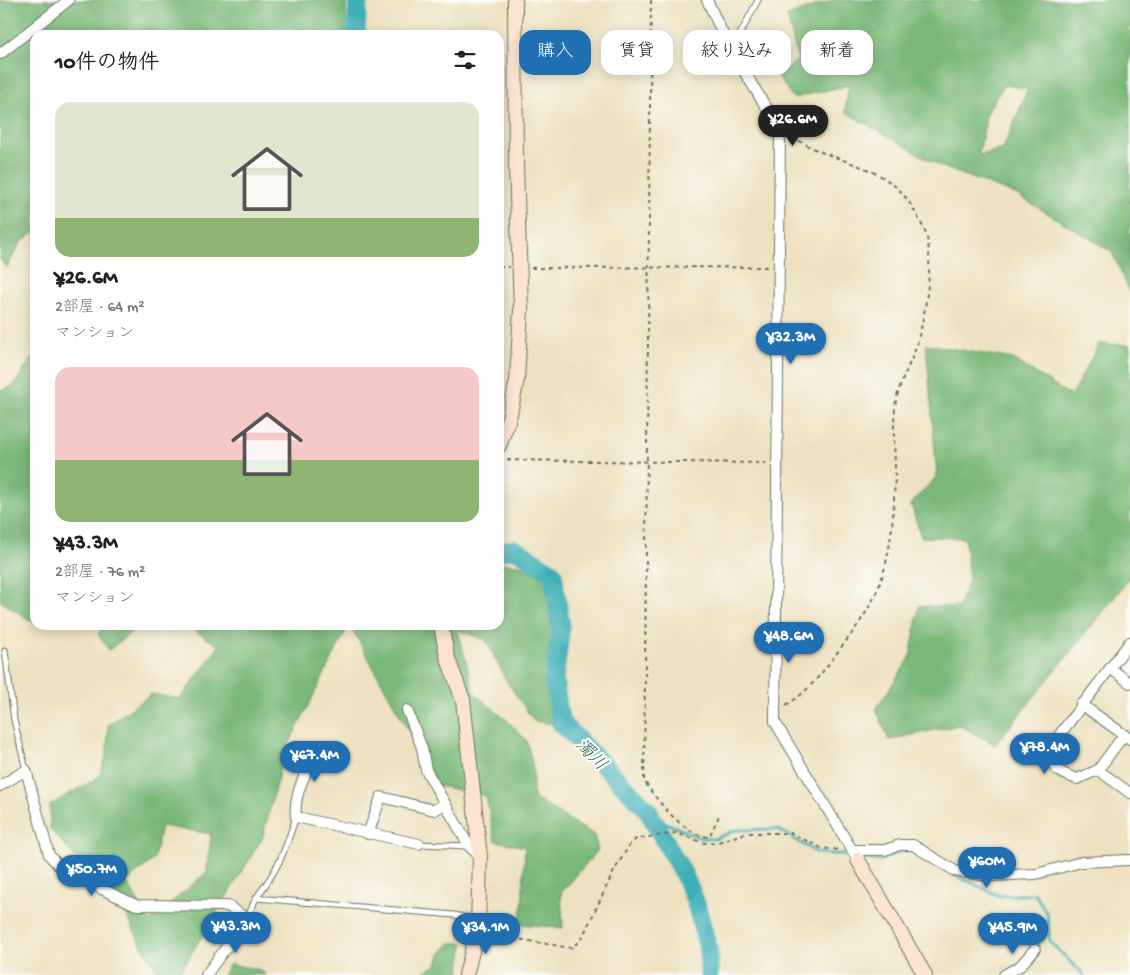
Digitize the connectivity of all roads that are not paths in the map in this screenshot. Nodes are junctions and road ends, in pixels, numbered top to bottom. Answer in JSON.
{"nodes":[{"id":1,"x":69,"y":0,"type":"edge"},
{"id":2,"x":515,"y":0,"type":"edge"},
{"id":3,"x":707,"y":0,"type":"edge"},
{"id":4,"x":758,"y":0,"type":"edge"},
{"id":5,"x":31,"y":30,"type":"edge"},
{"id":6,"x":721,"y":30,"type":"edge"},
{"id":7,"x":742,"y":30,"type":"edge"},
{"id":8,"x":30,"y":31,"type":"edge"},
{"id":9,"x":0,"y":54,"type":"edge"},
{"id":10,"x":747,"y":75,"type":"edge"},
{"id":11,"x":504,"y":430,"type":"edge"},
{"id":12,"x":442,"y":630,"type":"edge"},
{"id":13,"x":1130,"y":642,"type":"edge"},
{"id":14,"x":5,"y":650,"type":"dead end"},
{"id":15,"x":1110,"y":668,"type":"junction"},
{"id":16,"x":1130,"y":682,"type":"edge"},
{"id":17,"x":1081,"y":704,"type":"junction"},
{"id":18,"x":407,"y":710,"type":"dead end"},
{"id":19,"x":1127,"y":737,"type":"edge"},
{"id":20,"x":320,"y":747,"type":"dead end"},
{"id":21,"x":26,"y":770,"type":"junction"},
{"id":22,"x":1098,"y":770,"type":"junction"},
{"id":23,"x":0,"y":786,"type":"edge"},
{"id":24,"x":1130,"y":793,"type":"edge"},
{"id":25,"x":445,"y":804,"type":"junction"},
{"id":26,"x":296,"y":817,"type":"junction"},
{"id":27,"x":368,"y":834,"type":"junction"},
{"id":28,"x":419,"y":844,"type":"joint"},
{"id":29,"x":469,"y":846,"type":"junction"},
{"id":30,"x":855,"y":854,"type":"junction"},
{"id":31,"x":480,"y":856,"type":"junction"},
{"id":32,"x":1130,"y":860,"type":"edge"},
{"id":33,"x":256,"y":898,"type":"junction"},
{"id":34,"x":247,"y":919,"type":"junction"},
{"id":35,"x":478,"y":928,"type":"junction"},
{"id":36,"x":1035,"y":949,"type":"dead end"},
{"id":37,"x":206,"y":975,"type":"edge"},
{"id":38,"x":466,"y":975,"type":"edge"},
{"id":39,"x":924,"y":975,"type":"edge"},
{"id":40,"x":1004,"y":975,"type":"edge"}],
"edges":[{"from":1,"to":5,"type":"street"},
{"from":2,"to":11,"type":"street"},
{"from":3,"to":6,"type":"street"},
{"from":4,"to":7,"type":"lane"},
{"from":8,"to":9,"type":"street"},
{"from":10,"to":30,"type":"street"},
{"from":12,"to":31,"type":"street"},
{"from":13,"to":15,"type":"street"},
{"from":14,"to":21,"type":"lane"},
{"from":15,"to":16,"type":"street"},
{"from":15,"to":17,"type":"street"},
{"from":17,"to":19,"type":"street"},
{"from":17,"to":22,"type":"street"},
{"from":18,"to":25,"type":"street"},
{"from":19,"to":22,"type":"street"},
{"from":20,"to":26,"type":"street"},
{"from":21,"to":23,"type":"street"},
{"from":21,"to":34,"type":"street"},
{"from":22,"to":24,"type":"street"},
{"from":25,"to":27,"type":"street"},
{"from":25,"to":29,"type":"street"},
{"from":26,"to":27,"type":"street"},
{"from":26,"to":33,"type":"lane"},
{"from":27,"to":28,"type":"street"},
{"from":28,"to":29,"type":"lane"},
{"from":29,"to":31,"type":"street"},
{"from":30,"to":32,"type":"street"},
{"from":30,"to":39,"type":"street"},
{"from":31,"to":35,"type":"street"},
{"from":33,"to":34,"type":"lane"},
{"from":33,"to":35,"type":"lane"},
{"from":34,"to":37,"type":"street"},
{"from":35,"to":38,"type":"street"},
{"from":36,"to":40,"type":"street"}]}
